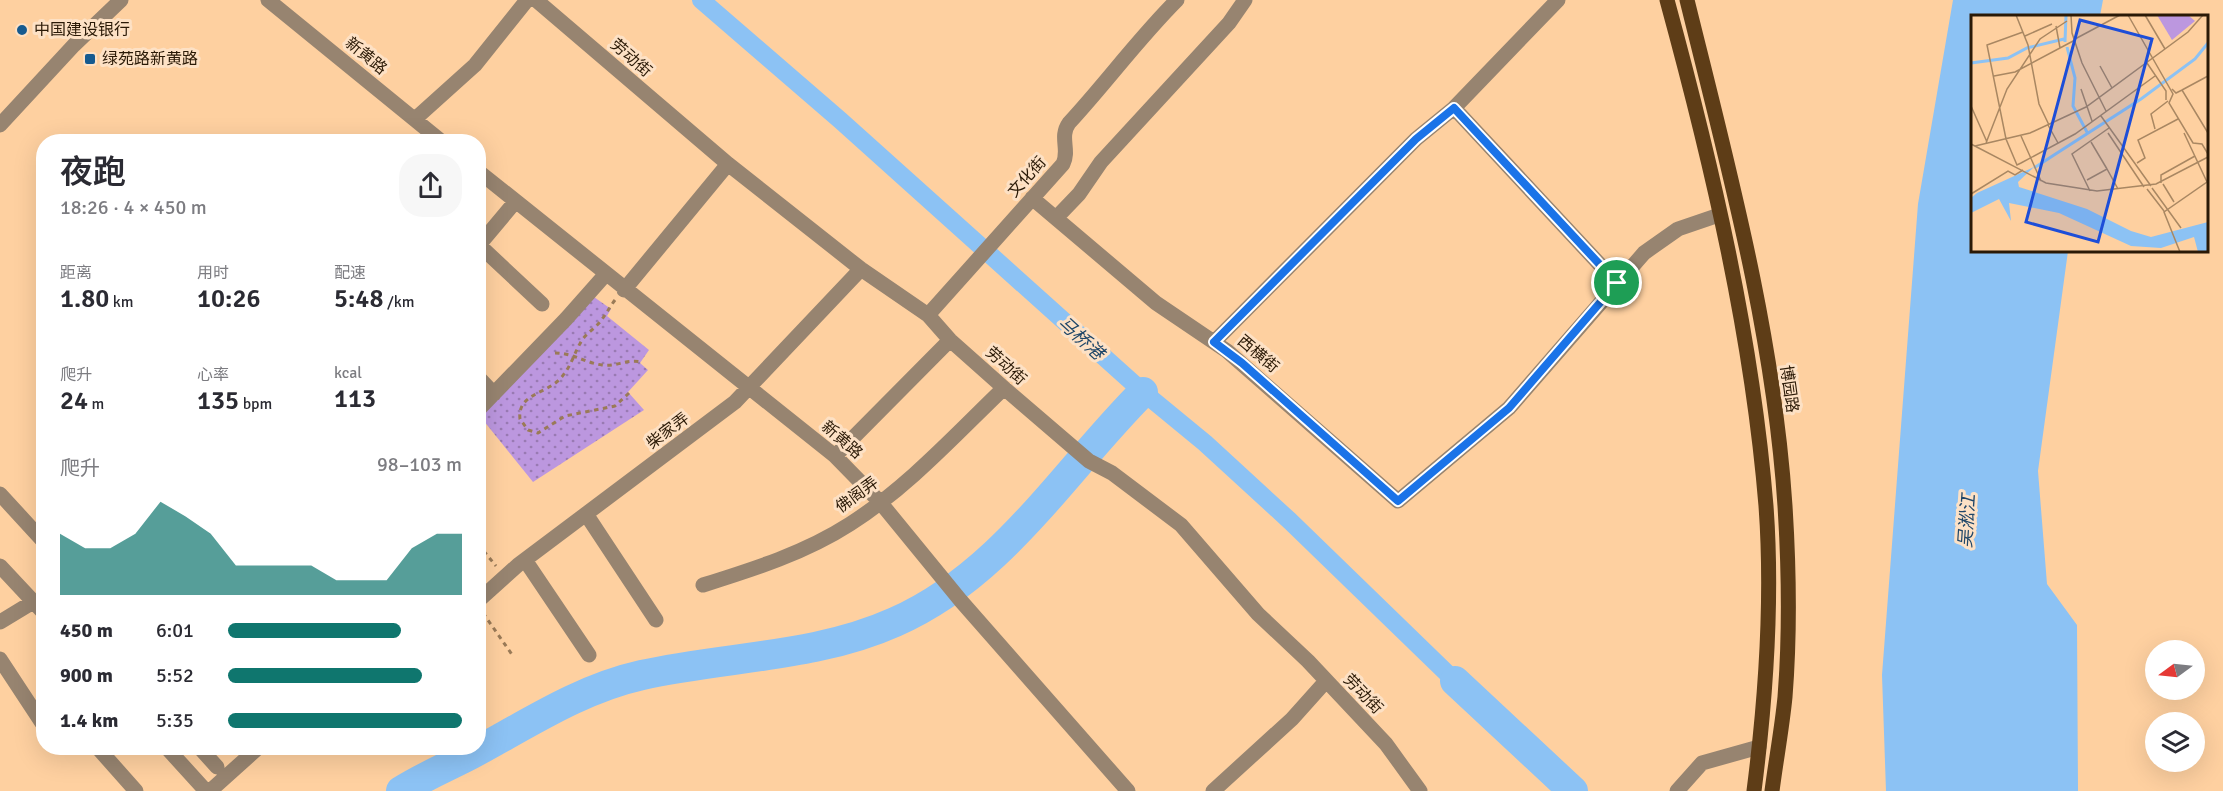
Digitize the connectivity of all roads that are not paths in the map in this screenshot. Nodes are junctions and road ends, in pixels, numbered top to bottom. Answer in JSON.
{"nodes":[{"id":1,"x":121,"y":0,"type":"edge"},
{"id":2,"x":268,"y":0,"type":"edge"},
{"id":3,"x":526,"y":0,"type":"edge"},
{"id":4,"x":536,"y":0,"type":"edge"},
{"id":5,"x":1177,"y":0,"type":"edge"},
{"id":6,"x":1245,"y":0,"type":"edge"},
{"id":7,"x":1558,"y":0,"type":"edge"},
{"id":8,"x":1667,"y":0,"type":"edge"},
{"id":9,"x":1687,"y":0,"type":"edge"},
{"id":10,"x":1454,"y":108,"type":"junction"},
{"id":11,"x":415,"y":119,"type":"junction"},
{"id":12,"x":0,"y":125,"type":"edge"},
{"id":13,"x":433,"y":134,"type":"edge"},
{"id":14,"x":728,"y":164,"type":"junction"},
{"id":15,"x":486,"y":178,"type":"edge"},
{"id":16,"x":1032,"y":198,"type":"junction"},
{"id":17,"x":515,"y":202,"type":"junction"},
{"id":18,"x":1719,"y":215,"type":"junction"},
{"id":19,"x":1056,"y":218,"type":"junction"},
{"id":20,"x":486,"y":237,"type":"edge"},
{"id":21,"x":486,"y":252,"type":"edge"},
{"id":22,"x":861,"y":269,"type":"junction"},
{"id":23,"x":605,"y":275,"type":"junction"},
{"id":24,"x":1617,"y":283,"type":"junction"},
{"id":25,"x":624,"y":290,"type":"junction"},
{"id":26,"x":542,"y":304,"type":"dead end"},
{"id":27,"x":928,"y":315,"type":"junction"},
{"id":28,"x":950,"y":340,"type":"junction"},
{"id":29,"x":1214,"y":342,"type":"junction"},
{"id":30,"x":486,"y":385,"type":"edge"},
{"id":31,"x":750,"y":388,"type":"junction"},
{"id":32,"x":1004,"y":388,"type":"junction"},
{"id":33,"x":494,"y":394,"type":"junction"},
{"id":34,"x":486,"y":402,"type":"edge"},
{"id":35,"x":835,"y":456,"type":"junction"},
{"id":36,"x":0,"y":494,"type":"edge"},
{"id":37,"x":880,"y":502,"type":"junction"},
{"id":38,"x":586,"y":514,"type":"junction"},
{"id":39,"x":36,"y":533,"type":"edge"},
{"id":40,"x":525,"y":560,"type":"junction"},
{"id":41,"x":0,"y":566,"type":"edge"},
{"id":42,"x":703,"y":585,"type":"dead end"},
{"id":43,"x":486,"y":593,"type":"edge"},
{"id":44,"x":36,"y":606,"type":"edge"},
{"id":45,"x":36,"y":609,"type":"edge"},
{"id":46,"x":656,"y":620,"type":"dead end"},
{"id":47,"x":0,"y":622,"type":"edge"},
{"id":48,"x":589,"y":656,"type":"dead end"},
{"id":49,"x":0,"y":659,"type":"edge"},
{"id":50,"x":1326,"y":681,"type":"junction"},
{"id":51,"x":36,"y":714,"type":"edge"},
{"id":52,"x":1759,"y":747,"type":"junction"},
{"id":53,"x":104,"y":755,"type":"edge"},
{"id":54,"x":175,"y":755,"type":"edge"},
{"id":55,"x":206,"y":755,"type":"edge"},
{"id":56,"x":250,"y":755,"type":"edge"},
{"id":57,"x":217,"y":767,"type":"dead end"},
{"id":58,"x":212,"y":790,"type":"edge"},
{"id":59,"x":136,"y":791,"type":"edge"},
{"id":60,"x":1128,"y":791,"type":"edge"},
{"id":61,"x":1213,"y":791,"type":"edge"},
{"id":62,"x":1420,"y":791,"type":"edge"},
{"id":63,"x":1677,"y":791,"type":"edge"},
{"id":64,"x":1754,"y":791,"type":"edge"},
{"id":65,"x":1772,"y":791,"type":"edge"}],
"edges":[{"from":1,"to":12,"type":"street"},
{"from":2,"to":11,"type":"street","name":"新黄路"},
{"from":3,"to":11,"type":"street"},
{"from":4,"to":14,"type":"street","name":"劳动街"},
{"from":5,"to":16,"type":"street","name":"文化街"},
{"from":6,"to":19,"type":"street"},
{"from":7,"to":10,"type":"street"},
{"from":8,"to":18,"type":"main road"},
{"from":9,"to":65,"type":"main road","name":"博园路"},
{"from":10,"to":24,"type":"street"},
{"from":10,"to":29,"type":"street"},
{"from":11,"to":13,"type":"street","name":"新黄路"},
{"from":14,"to":22,"type":"street","name":"劳动街"},
{"from":14,"to":25,"type":"street"},
{"from":15,"to":17,"type":"street","name":"新黄路"},
{"from":16,"to":19,"type":"street","name":"西横街"},
{"from":16,"to":27,"type":"street","name":"文化街"},
{"from":17,"to":20,"type":"street"},
{"from":17,"to":23,"type":"street","name":"新黄路"},
{"from":18,"to":24,"type":"street"},
{"from":18,"to":52,"type":"main road"},
{"from":19,"to":29,"type":"street","name":"西横街"},
{"from":21,"to":26,"type":"street"},
{"from":22,"to":27,"type":"street","name":"劳动街"},
{"from":22,"to":31,"type":"street","name":"柴家弄"},
{"from":23,"to":25,"type":"street","name":"新黄路"},
{"from":23,"to":33,"type":"street"},
{"from":24,"to":29,"type":"street","name":"西横街"},
{"from":25,"to":31,"type":"street","name":"新黄路"},
{"from":27,"to":28,"type":"street","name":"劳动街"},
{"from":28,"to":32,"type":"street","name":"劳动街"},
{"from":28,"to":35,"type":"street"},
{"from":30,"to":33,"type":"street"},
{"from":31,"to":35,"type":"street","name":"新黄路"},
{"from":31,"to":38,"type":"street","name":"柴家弄"},
{"from":32,"to":37,"type":"street","name":"佛阁弄"},
{"from":32,"to":50,"type":"street","name":"劳动街"},
{"from":33,"to":34,"type":"street"},
{"from":35,"to":37,"type":"street","name":"新黄路"},
{"from":36,"to":39,"type":"street"},
{"from":37,"to":42,"type":"street","name":"佛阁弄"},
{"from":37,"to":60,"type":"street","name":"新黄路"},
{"from":38,"to":40,"type":"street","name":"柴家弄"},
{"from":38,"to":46,"type":"street"},
{"from":40,"to":43,"type":"street","name":"柴家弄"},
{"from":40,"to":48,"type":"street"},
{"from":41,"to":44,"type":"street"},
{"from":45,"to":47,"type":"street"},
{"from":49,"to":51,"type":"street"},
{"from":50,"to":61,"type":"street"},
{"from":50,"to":62,"type":"street","name":"劳动街"},
{"from":52,"to":63,"type":"street"},
{"from":52,"to":64,"type":"main road"},
{"from":53,"to":59,"type":"street"},
{"from":54,"to":58,"type":"street"},
{"from":55,"to":57,"type":"street"},
{"from":56,"to":58,"type":"street"}]}
